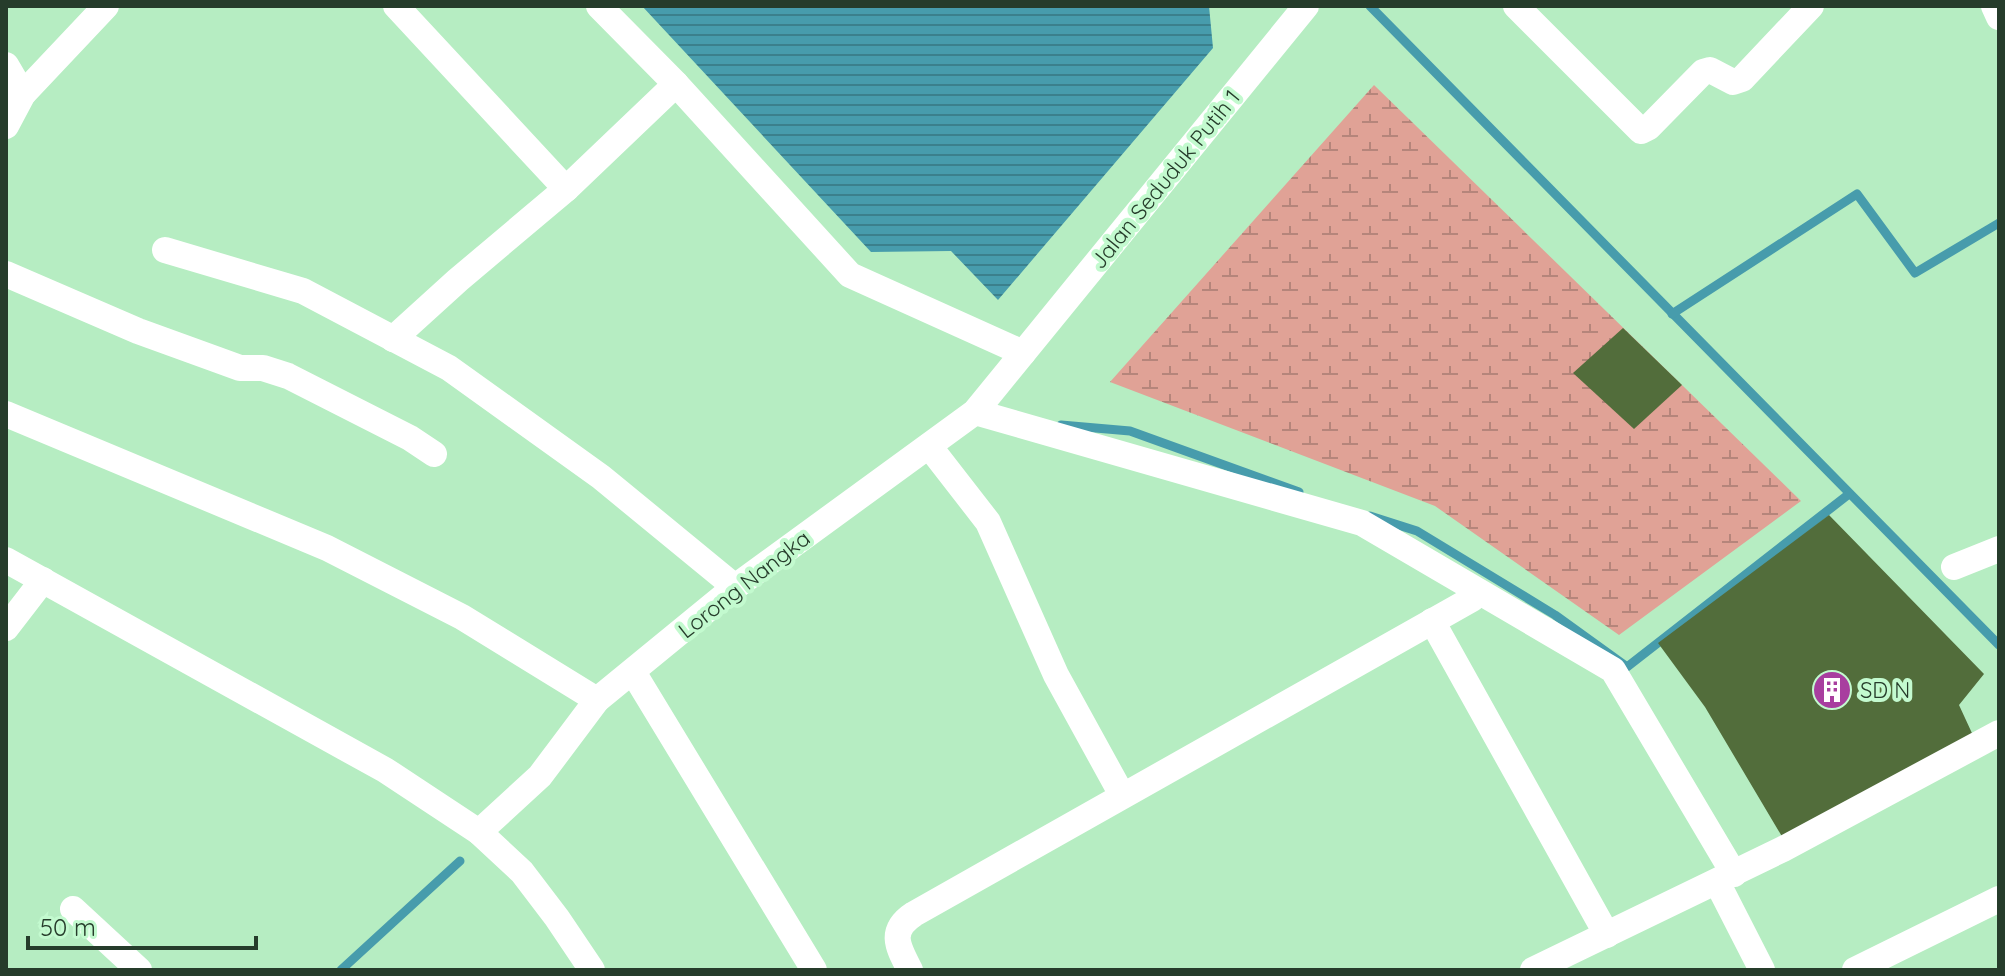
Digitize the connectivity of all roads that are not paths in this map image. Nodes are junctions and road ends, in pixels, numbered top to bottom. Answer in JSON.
{"nodes":[{"id":1,"x":106,"y":6,"type":"edge"},
{"id":2,"x":396,"y":6,"type":"edge"},
{"id":3,"x":599,"y":6,"type":"edge"},
{"id":4,"x":1306,"y":6,"type":"edge"},
{"id":5,"x":1516,"y":6,"type":"edge"},
{"id":6,"x":1811,"y":6,"type":"edge"},
{"id":7,"x":1994,"y":6,"type":"edge"},
{"id":8,"x":1999,"y":17,"type":"edge"},
{"id":9,"x":6,"y":65,"type":"edge"},
{"id":10,"x":676,"y":84,"type":"junction"},
{"id":11,"x":23,"y":94,"type":"junction"},
{"id":12,"x":6,"y":126,"type":"edge"},
{"id":13,"x":566,"y":189,"type":"junction"},
{"id":14,"x":165,"y":250,"type":"dead end"},
{"id":15,"x":6,"y":274,"type":"edge"},
{"id":16,"x":393,"y":339,"type":"junction"},
{"id":17,"x":1023,"y":353,"type":"junction"},
{"id":18,"x":979,"y":413,"type":"junction"},
{"id":19,"x":6,"y":414,"type":"edge"},
{"id":20,"x":434,"y":454,"type":"dead end"},
{"id":21,"x":936,"y":455,"type":"junction"},
{"id":22,"x":1999,"y":549,"type":"edge"},
{"id":23,"x":6,"y":560,"type":"edge"},
{"id":24,"x":1954,"y":567,"type":"dead end"},
{"id":25,"x":43,"y":580,"type":"junction"},
{"id":26,"x":735,"y":587,"type":"junction"},
{"id":27,"x":1472,"y":599,"type":"dead end"},
{"id":28,"x":1432,"y":621,"type":"junction"},
{"id":29,"x":6,"y":628,"type":"edge"},
{"id":30,"x":633,"y":672,"type":"junction"},
{"id":31,"x":597,"y":700,"type":"junction"},
{"id":32,"x":1999,"y":733,"type":"edge"},
{"id":33,"x":1122,"y":795,"type":"junction"},
{"id":34,"x":479,"y":832,"type":"junction"},
{"id":35,"x":1726,"y":878,"type":"junction"},
{"id":36,"x":1999,"y":899,"type":"edge"},
{"id":37,"x":73,"y":909,"type":"dead end"},
{"id":38,"x":1607,"y":935,"type":"junction"},
{"id":39,"x":139,"y":970,"type":"edge"},
{"id":40,"x":592,"y":970,"type":"edge"},
{"id":41,"x":814,"y":970,"type":"edge"},
{"id":42,"x":910,"y":970,"type":"edge"},
{"id":43,"x":1533,"y":970,"type":"edge"},
{"id":44,"x":1762,"y":970,"type":"edge"},
{"id":45,"x":1855,"y":970,"type":"edge"}],
"edges":[{"from":1,"to":11,"type":"street"},
{"from":2,"to":13,"type":"street"},
{"from":3,"to":10,"type":"street"},
{"from":4,"to":17,"type":"street","name":"Jalan Seduduk Putih 1"},
{"from":5,"to":6,"type":"street"},
{"from":7,"to":8,"type":"street"},
{"from":9,"to":11,"type":"street"},
{"from":10,"to":13,"type":"street"},
{"from":10,"to":17,"type":"street"},
{"from":11,"to":12,"type":"street"},
{"from":13,"to":16,"type":"street"},
{"from":14,"to":16,"type":"street"},
{"from":15,"to":20,"type":"street"},
{"from":16,"to":26,"type":"street"},
{"from":17,"to":18,"type":"street","name":"Lorong Nangka"},
{"from":18,"to":21,"type":"street","name":"Lorong Nangka"},
{"from":18,"to":35,"type":"street"},
{"from":19,"to":31,"type":"street"},
{"from":21,"to":26,"type":"street","name":"Lorong Nangka"},
{"from":21,"to":33,"type":"street"},
{"from":22,"to":24,"type":"street"},
{"from":23,"to":25,"type":"street"},
{"from":25,"to":29,"type":"street"},
{"from":25,"to":34,"type":"street"},
{"from":26,"to":30,"type":"street","name":"Lorong Nangka"},
{"from":27,"to":28,"type":"street"},
{"from":28,"to":33,"type":"street"},
{"from":28,"to":38,"type":"street"},
{"from":30,"to":31,"type":"street","name":"Lorong Nangka"},
{"from":30,"to":41,"type":"street"},
{"from":31,"to":34,"type":"street","name":"Lorong Nangka"},
{"from":32,"to":35,"type":"street"},
{"from":33,"to":42,"type":"street"},
{"from":34,"to":40,"type":"street"},
{"from":35,"to":38,"type":"street"},
{"from":35,"to":44,"type":"street"},
{"from":36,"to":45,"type":"street"},
{"from":37,"to":39,"type":"street"},
{"from":38,"to":43,"type":"street"}]}
